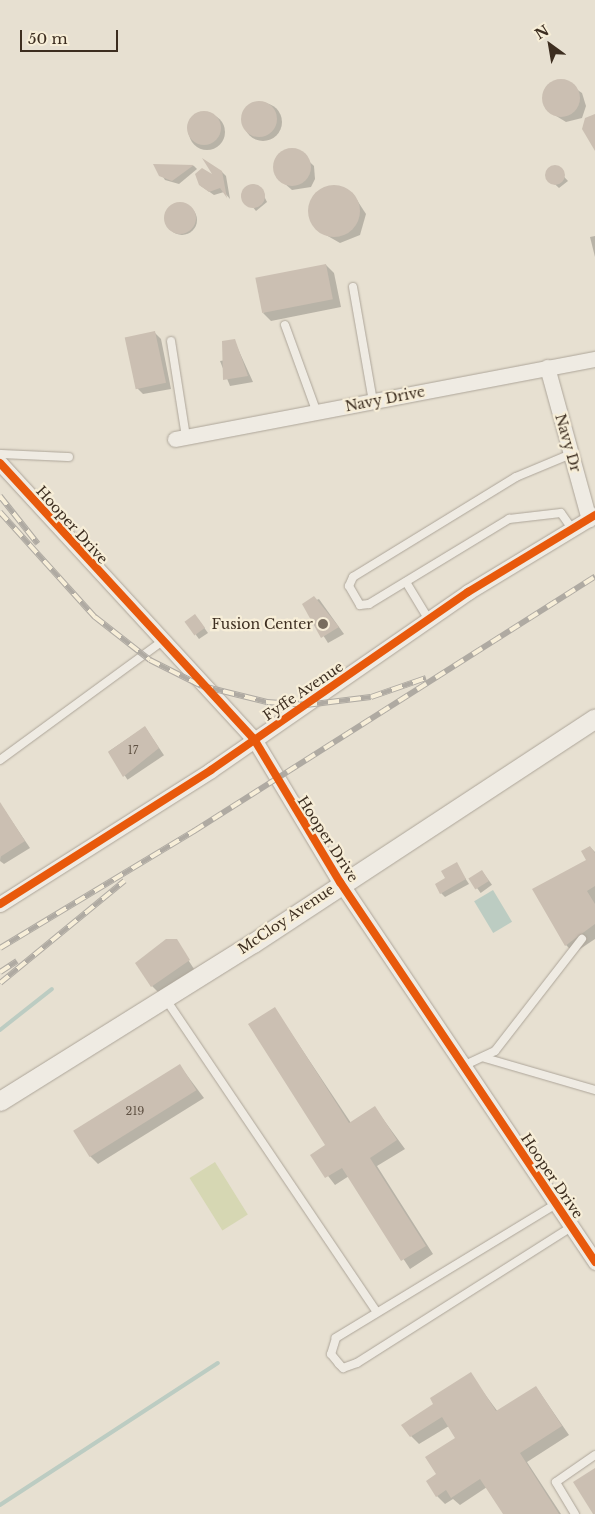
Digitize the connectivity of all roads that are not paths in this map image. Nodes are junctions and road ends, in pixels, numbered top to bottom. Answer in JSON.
{"nodes":[{"id":1,"x":353,"y":287,"type":"dead end"},
{"id":2,"x":285,"y":325,"type":"dead end"},
{"id":3,"x":171,"y":341,"type":"dead end"},
{"id":4,"x":595,"y":359,"type":"edge"},
{"id":5,"x":547,"y":367,"type":"junction"},
{"id":6,"x":373,"y":402,"type":"junction"},
{"id":7,"x":317,"y":413,"type":"junction"},
{"id":8,"x":180,"y":438,"type":"joint"},
{"id":9,"x":0,"y":454,"type":"edge"},
{"id":10,"x":571,"y":454,"type":"junction"},
{"id":11,"x":69,"y":457,"type":"dead end"},
{"id":12,"x":0,"y":463,"type":"edge"},
{"id":13,"x":592,"y":517,"type":"edge"},
{"id":14,"x":572,"y":529,"type":"junction"},
{"id":15,"x":406,"y":582,"type":"junction"},
{"id":16,"x":429,"y":620,"type":"junction"},
{"id":17,"x":161,"y":642,"type":"junction"},
{"id":18,"x":595,"y":718,"type":"edge"},
{"id":19,"x":254,"y":738,"type":"junction"},
{"id":20,"x":0,"y":760,"type":"edge"},
{"id":21,"x":340,"y":882,"type":"junction"},
{"id":22,"x":0,"y":904,"type":"edge"},
{"id":23,"x":582,"y":939,"type":"dead end"},
{"id":24,"x":165,"y":998,"type":"junction"},
{"id":25,"x":485,"y":1058,"type":"junction"},
{"id":26,"x":463,"y":1066,"type":"junction"},
{"id":27,"x":595,"y":1090,"type":"edge"},
{"id":28,"x":0,"y":1101,"type":"edge"},
{"id":29,"x":556,"y":1204,"type":"junction"},
{"id":30,"x":571,"y":1226,"type":"junction"},
{"id":31,"x":595,"y":1262,"type":"edge"},
{"id":32,"x":376,"y":1311,"type":"junction"},
{"id":33,"x":595,"y":1456,"type":"edge"},
{"id":34,"x":576,"y":1514,"type":"edge"}],
"edges":[{"from":1,"to":6,"type":"lane"},
{"from":2,"to":7,"type":"lane"},
{"from":3,"to":8,"type":"lane"},
{"from":4,"to":5,"type":"street","name":"Navy Drive"},
{"from":5,"to":6,"type":"street","name":"Navy Drive"},
{"from":5,"to":10,"type":"street","name":"Navy Dr"},
{"from":6,"to":7,"type":"street","name":"Navy Drive"},
{"from":7,"to":8,"type":"street","name":"Navy Drive"},
{"from":9,"to":11,"type":"lane"},
{"from":10,"to":13,"type":"street","name":"Navy Dr"},
{"from":10,"to":15,"type":"lane"},
{"from":12,"to":17,"type":"street","name":"Hooper Drive"},
{"from":13,"to":14,"type":"street","name":"Fyffe Avenue"},
{"from":14,"to":15,"type":"lane"},
{"from":14,"to":16,"type":"street","name":"Fyffe Avenue"},
{"from":15,"to":16,"type":"lane"},
{"from":16,"to":19,"type":"street","name":"Fyffe Avenue"},
{"from":17,"to":19,"type":"street","name":"Hooper Drive"},
{"from":17,"to":20,"type":"lane"},
{"from":18,"to":21,"type":"street","name":"McCloy Avenue"},
{"from":19,"to":21,"type":"street","name":"Hooper Drive"},
{"from":19,"to":22,"type":"street","name":"Fyffe Avenue"},
{"from":21,"to":24,"type":"street","name":"McCloy Avenue"},
{"from":21,"to":26,"type":"street","name":"Hooper Drive"},
{"from":23,"to":25,"type":"lane"},
{"from":24,"to":28,"type":"street","name":"McCloy Avenue"},
{"from":24,"to":32,"type":"lane"},
{"from":25,"to":26,"type":"lane"},
{"from":25,"to":27,"type":"lane"},
{"from":26,"to":29,"type":"street","name":"Hooper Drive"},
{"from":29,"to":30,"type":"street","name":"Hooper Drive"},
{"from":29,"to":32,"type":"lane"},
{"from":30,"to":31,"type":"street","name":"Hooper Drive"},
{"from":30,"to":32,"type":"lane"},
{"from":33,"to":34,"type":"lane"}]}
